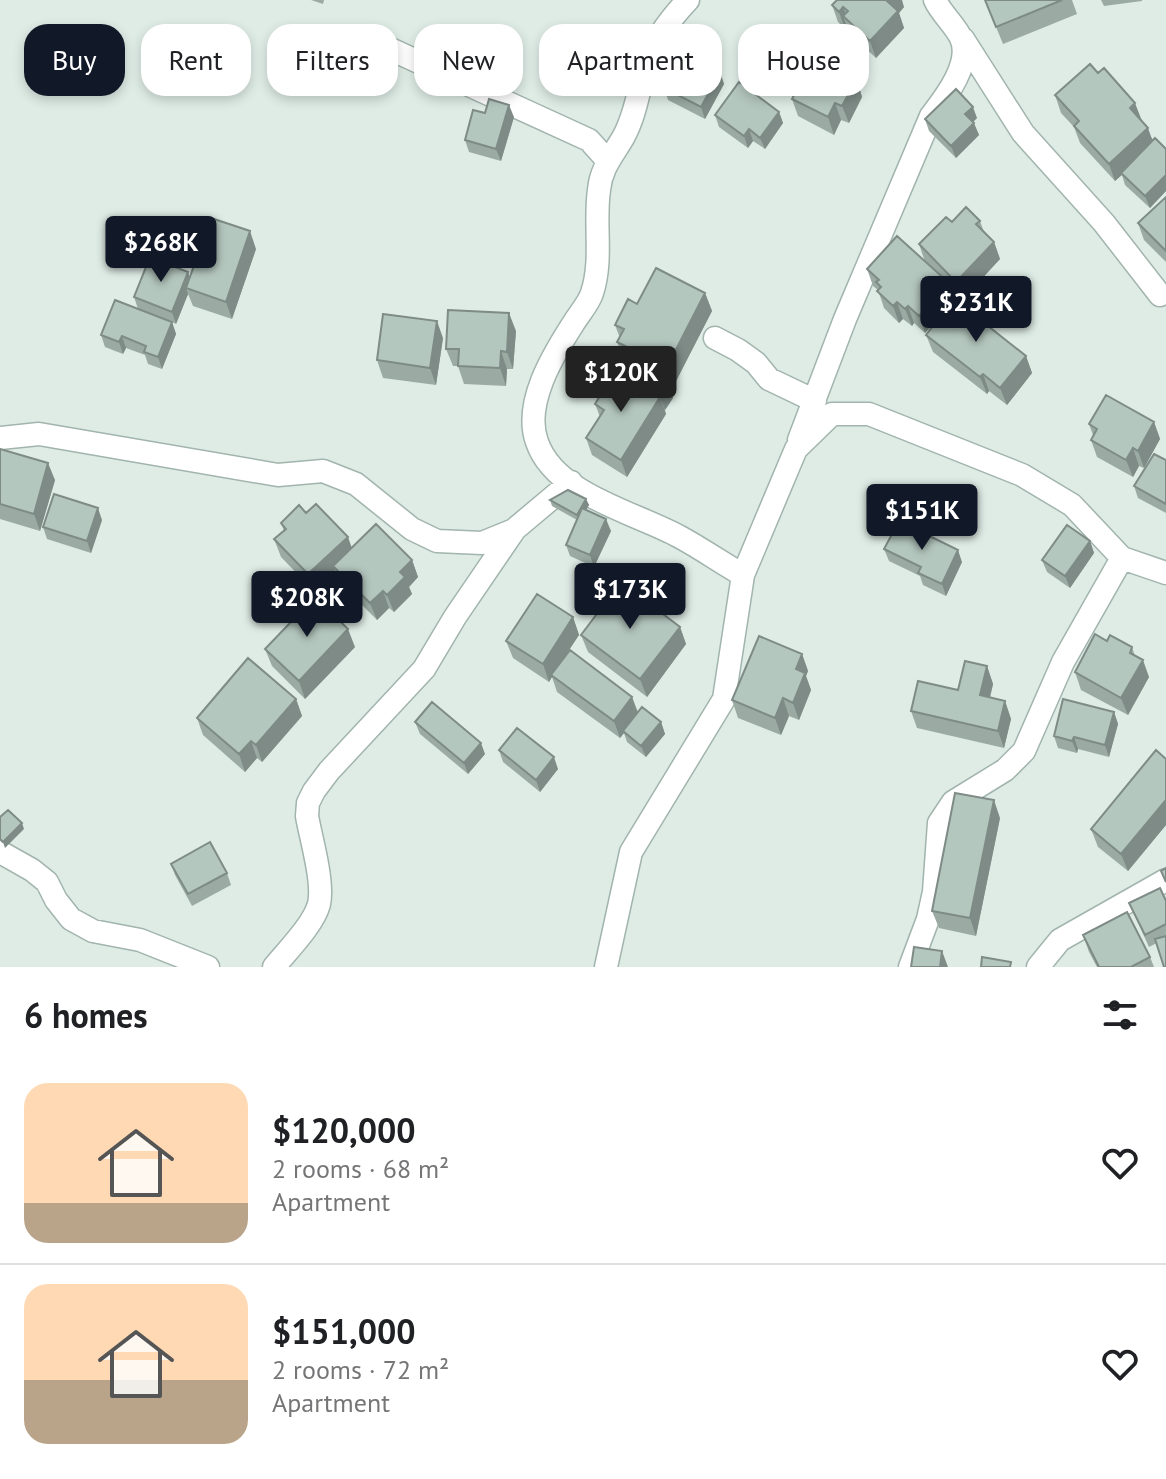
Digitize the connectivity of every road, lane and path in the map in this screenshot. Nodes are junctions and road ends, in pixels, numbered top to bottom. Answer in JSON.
{"nodes":[{"id":1,"x":688,"y":0,"type":"edge"},
{"id":2,"x":935,"y":0,"type":"edge"},
{"id":3,"x":963,"y":39,"type":"junction"},
{"id":4,"x":398,"y":53,"type":"edge"},
{"id":5,"x":607,"y":160,"type":"junction"},
{"id":6,"x":1160,"y":295,"type":"dead end"},
{"id":7,"x":715,"y":338,"type":"dead end"},
{"id":8,"x":815,"y":401,"type":"junction"},
{"id":9,"x":0,"y":438,"type":"edge"},
{"id":10,"x":796,"y":449,"type":"junction"},
{"id":11,"x":571,"y":482,"type":"junction"},
{"id":12,"x":515,"y":529,"type":"junction"},
{"id":13,"x":1122,"y":558,"type":"junction"},
{"id":14,"x":1166,"y":573,"type":"edge"},
{"id":15,"x":743,"y":575,"type":"junction"},
{"id":16,"x":0,"y":852,"type":"edge"},
{"id":17,"x":1166,"y":880,"type":"edge"},
{"id":18,"x":208,"y":967,"type":"edge"},
{"id":19,"x":274,"y":967,"type":"edge"},
{"id":20,"x":606,"y":967,"type":"edge"},
{"id":21,"x":910,"y":967,"type":"edge"},
{"id":22,"x":1038,"y":967,"type":"edge"}],
"edges":[{"from":1,"to":5,"type":"street"},
{"from":2,"to":3,"type":"street"},
{"from":3,"to":6,"type":"street"},
{"from":3,"to":8,"type":"street"},
{"from":4,"to":5,"type":"street"},
{"from":5,"to":11,"type":"street"},
{"from":7,"to":8,"type":"street"},
{"from":8,"to":10,"type":"street"},
{"from":9,"to":12,"type":"street"},
{"from":10,"to":13,"type":"street"},
{"from":10,"to":15,"type":"street"},
{"from":11,"to":12,"type":"street"},
{"from":11,"to":15,"type":"street"},
{"from":12,"to":19,"type":"street"},
{"from":13,"to":14,"type":"street"},
{"from":13,"to":21,"type":"street"},
{"from":15,"to":20,"type":"street"},
{"from":16,"to":18,"type":"street"},
{"from":17,"to":22,"type":"street"}]}
